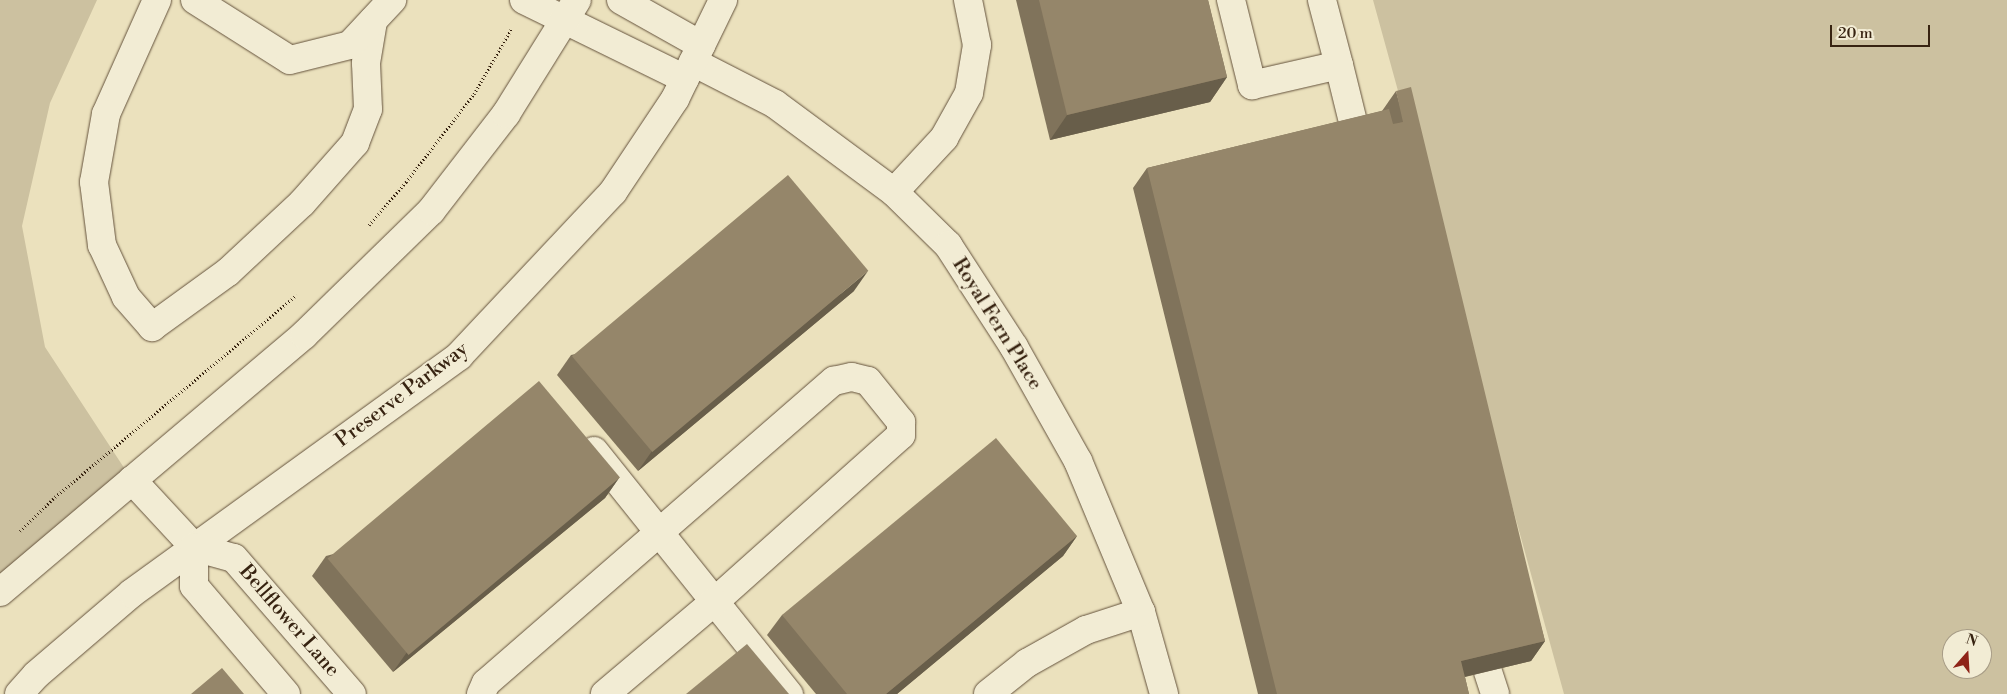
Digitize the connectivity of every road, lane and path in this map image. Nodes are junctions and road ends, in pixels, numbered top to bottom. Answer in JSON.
{"nodes":[{"id":1,"x":156,"y":0,"type":"edge"},
{"id":2,"x":195,"y":0,"type":"edge"},
{"id":3,"x":392,"y":0,"type":"edge"},
{"id":4,"x":621,"y":0,"type":"edge"},
{"id":5,"x":723,"y":0,"type":"edge"},
{"id":6,"x":968,"y":0,"type":"edge"},
{"id":7,"x":1231,"y":0,"type":"edge"},
{"id":8,"x":1322,"y":0,"type":"edge"},
{"id":9,"x":529,"y":3,"type":"edge"},
{"id":10,"x":572,"y":10,"type":"edge"},
{"id":11,"x":373,"y":21,"type":"junction"},
{"id":12,"x":693,"y":62,"type":"junction"},
{"id":13,"x":1339,"y":65,"type":"junction"},
{"id":14,"x":1356,"y":134,"type":"edge"},
{"id":15,"x":894,"y":192,"type":"junction"},
{"id":16,"x":362,"y":233,"type":"dead end"},
{"id":17,"x":299,"y":293,"type":"dead end"},
{"id":18,"x":579,"y":432,"type":"edge"},
{"id":19,"x":132,"y":480,"type":"junction"},
{"id":20,"x":659,"y":532,"type":"junction"},
{"id":21,"x":14,"y":537,"type":"dead end"},
{"id":22,"x":194,"y":547,"type":"junction"},
{"id":23,"x":0,"y":592,"type":"edge"},
{"id":24,"x":714,"y":602,"type":"junction"},
{"id":25,"x":1141,"y":612,"type":"junction"},
{"id":26,"x":19,"y":694,"type":"edge"},
{"id":27,"x":286,"y":694,"type":"edge"},
{"id":28,"x":352,"y":694,"type":"edge"},
{"id":29,"x":481,"y":694,"type":"edge"},
{"id":30,"x":605,"y":694,"type":"edge"},
{"id":31,"x":790,"y":694,"type":"edge"},
{"id":32,"x":988,"y":694,"type":"edge"},
{"id":33,"x":1164,"y":694,"type":"edge"}],
"edges":[{"from":1,"to":11,"type":"street"},
{"from":2,"to":11,"type":"street"},
{"from":3,"to":11,"type":"street"},
{"from":4,"to":12,"type":"street"},
{"from":5,"to":12,"type":"street","name":"Preserve Parkway"},
{"from":6,"to":15,"type":"street"},
{"from":7,"to":13,"type":"street"},
{"from":8,"to":13,"type":"street"},
{"from":9,"to":10,"type":"street"},
{"from":9,"to":16,"type":"path"},
{"from":10,"to":12,"type":"street"},
{"from":10,"to":19,"type":"street"},
{"from":12,"to":15,"type":"street","name":"Royal Fern Place"},
{"from":12,"to":22,"type":"street","name":"Preserve Parkway"},
{"from":13,"to":14,"type":"street"},
{"from":15,"to":25,"type":"street","name":"Royal Fern Place"},
{"from":17,"to":21,"type":"path"},
{"from":18,"to":20,"type":"street"},
{"from":19,"to":22,"type":"street"},
{"from":19,"to":23,"type":"street"},
{"from":20,"to":24,"type":"street"},
{"from":20,"to":24,"type":"street"},
{"from":20,"to":29,"type":"street"},
{"from":22,"to":26,"type":"street","name":"Preserve Parkway"},
{"from":22,"to":27,"type":"street"},
{"from":22,"to":28,"type":"street","name":"Bellflower Lane"},
{"from":24,"to":30,"type":"street"},
{"from":24,"to":31,"type":"street"},
{"from":25,"to":32,"type":"street"},
{"from":25,"to":33,"type":"street","name":"Royal Fern Place"}]}
